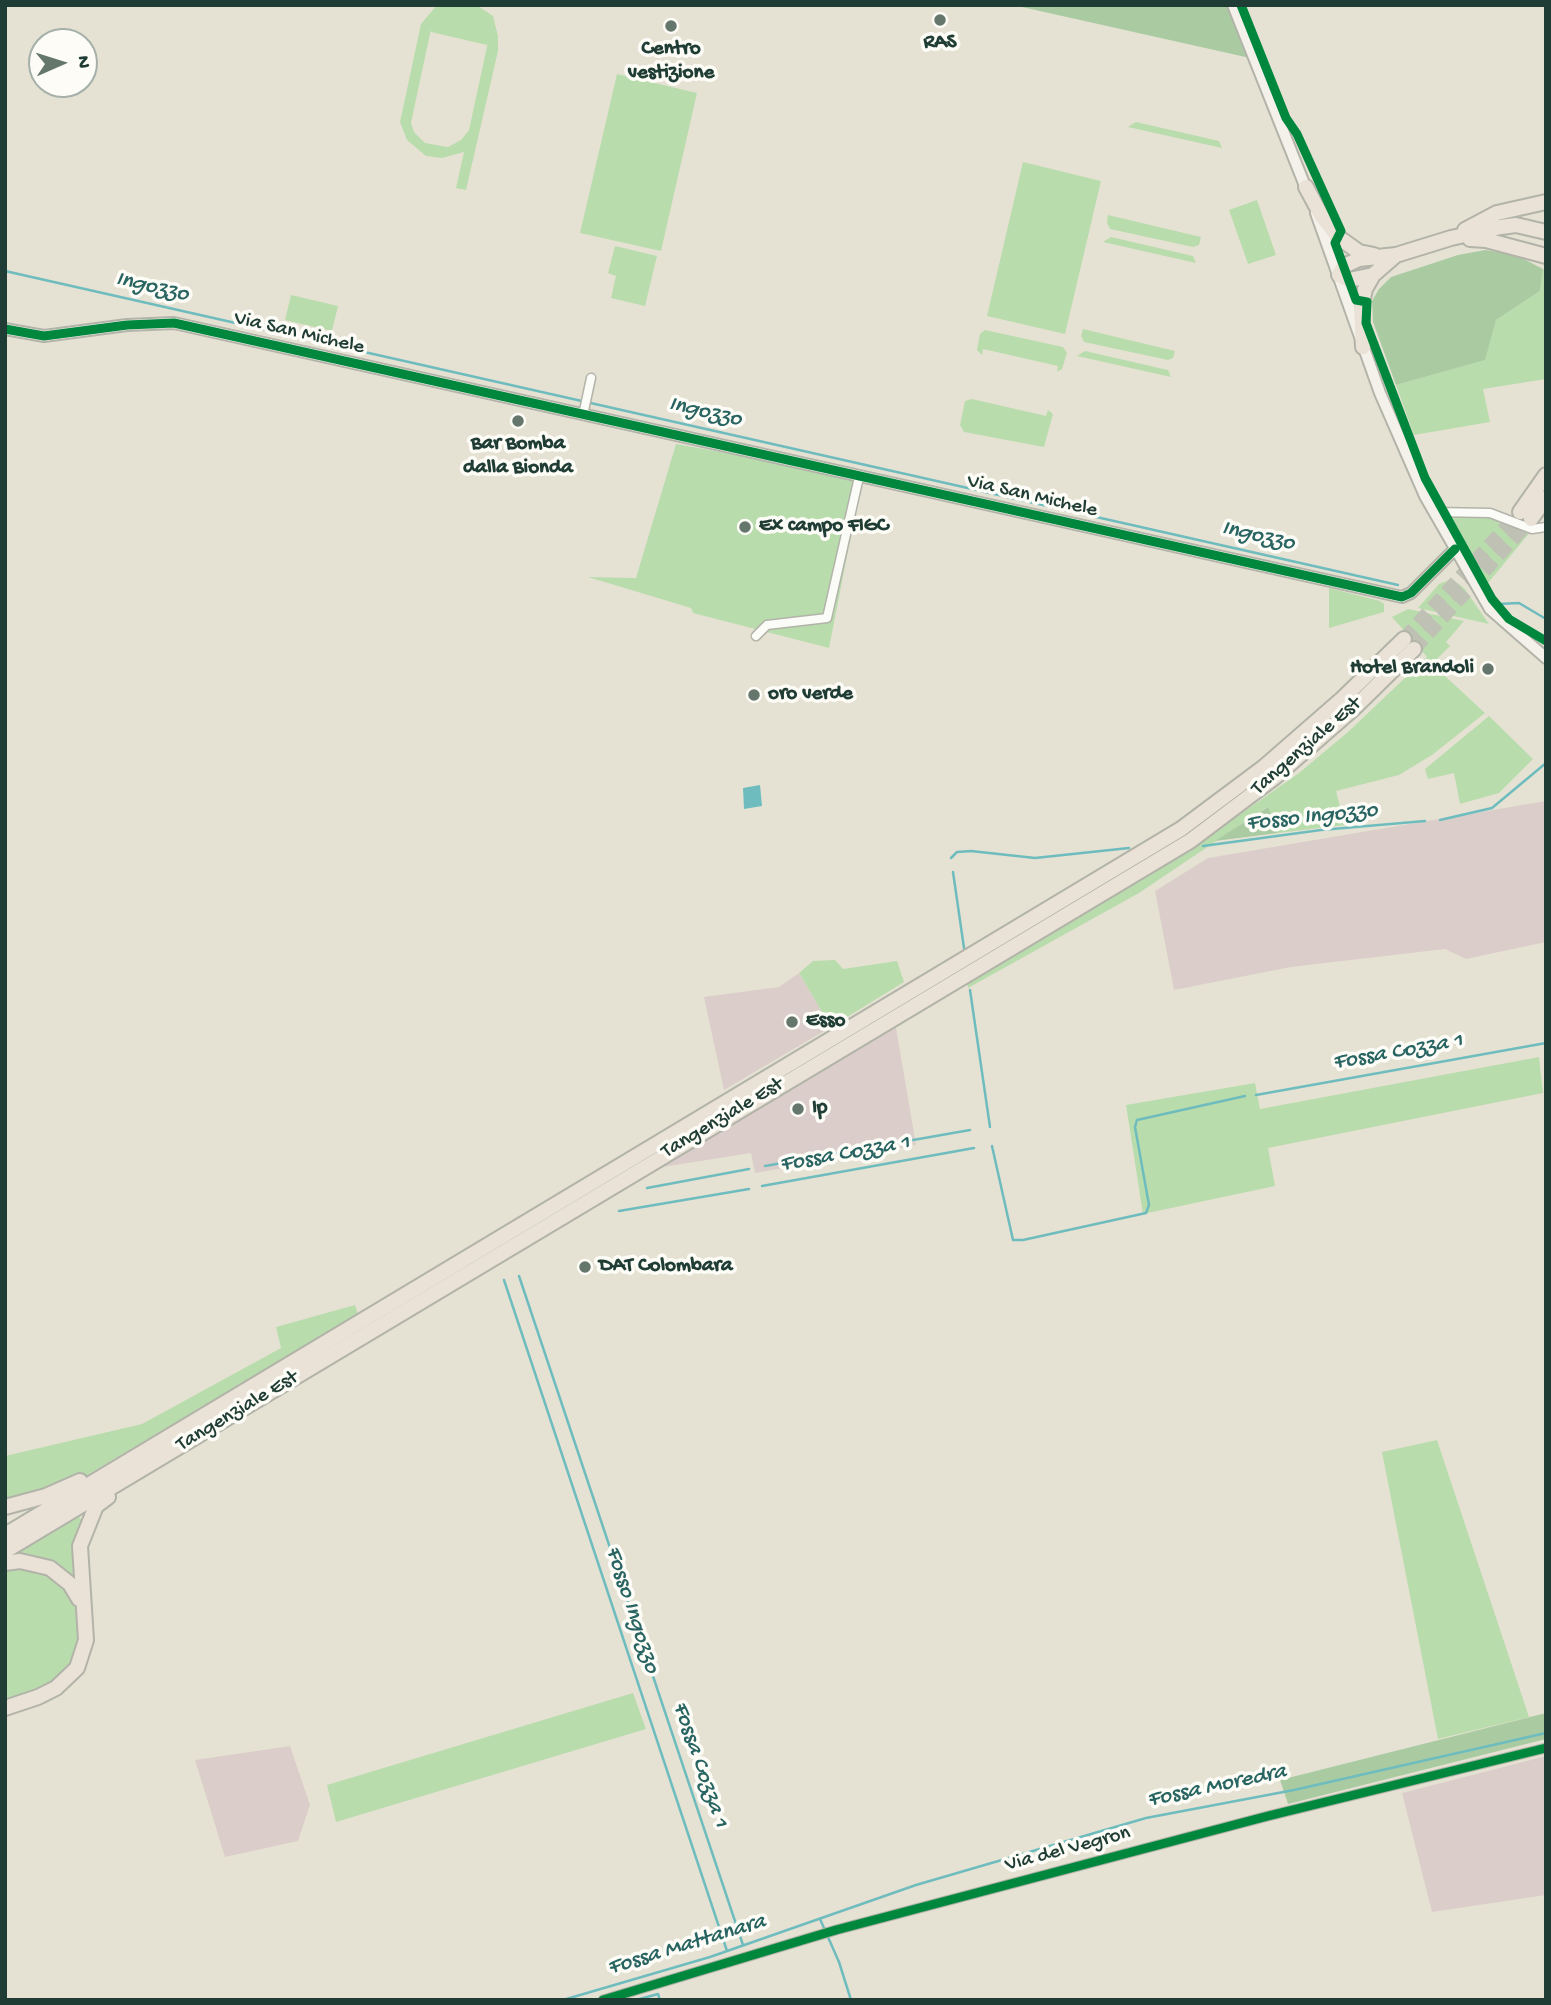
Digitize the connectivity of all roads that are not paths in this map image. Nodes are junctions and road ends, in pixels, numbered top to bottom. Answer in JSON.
{"nodes":[{"id":1,"x":1233,"y":5,"type":"edge"},
{"id":2,"x":1306,"y":187,"type":"junction"},
{"id":3,"x":1546,"y":202,"type":"edge"},
{"id":4,"x":1546,"y":232,"type":"edge"},
{"id":5,"x":1451,"y":238,"type":"junction"},
{"id":6,"x":1396,"y":255,"type":"junction"},
{"id":7,"x":1376,"y":256,"type":"junction"},
{"id":8,"x":1546,"y":256,"type":"edge"},
{"id":9,"x":1339,"y":275,"type":"junction"},
{"id":10,"x":1373,"y":275,"type":"junction"},
{"id":11,"x":5,"y":329,"type":"edge"},
{"id":12,"x":1363,"y":347,"type":"junction"},
{"id":13,"x":591,"y":379,"type":"dead end"},
{"id":14,"x":584,"y":413,"type":"junction"},
{"id":15,"x":1546,"y":467,"type":"edge"},
{"id":16,"x":859,"y":477,"type":"junction"},
{"id":17,"x":1543,"y":486,"type":"edge"},
{"id":18,"x":1435,"y":512,"type":"junction"},
{"id":19,"x":1526,"y":515,"type":"tunnel mouth"},
{"id":20,"x":1546,"y":527,"type":"edge"},
{"id":21,"x":1455,"y":549,"type":"junction"},
{"id":22,"x":756,"y":636,"type":"dead end"},
{"id":23,"x":1546,"y":657,"type":"edge"},
{"id":24,"x":166,"y":1455,"type":"junction"},
{"id":25,"x":133,"y":1458,"type":"junction"},
{"id":26,"x":5,"y":1507,"type":"edge"},
{"id":27,"x":5,"y":1535,"type":"edge"},
{"id":28,"x":5,"y":1551,"type":"edge"},
{"id":29,"x":5,"y":1563,"type":"edge"},
{"id":30,"x":83,"y":1608,"type":"junction"},
{"id":31,"x":5,"y":1708,"type":"edge"},
{"id":32,"x":1546,"y":1748,"type":"edge"},
{"id":33,"x":603,"y":2000,"type":"edge"}],
"edges":[{"from":1,"to":2,"type":"street"},
{"from":2,"to":7,"type":"highway"},
{"from":2,"to":9,"type":"street"},
{"from":3,"to":5,"type":"highway"},
{"from":4,"to":5,"type":"highway"},
{"from":5,"to":6,"type":"highway"},
{"from":5,"to":8,"type":"highway"},
{"from":6,"to":7,"type":"highway"},
{"from":6,"to":10,"type":"highway"},
{"from":7,"to":9,"type":"highway"},
{"from":9,"to":10,"type":"highway"},
{"from":9,"to":12,"type":"street"},
{"from":10,"to":12,"type":"highway"},
{"from":11,"to":14,"type":"street","name":"Via San Michele"},
{"from":12,"to":18,"type":"street"},
{"from":13,"to":14,"type":"street"},
{"from":14,"to":16,"type":"street","name":"Via San Michele"},
{"from":15,"to":17,"type":"highway"},
{"from":16,"to":21,"type":"street","name":"Via San Michele"},
{"from":16,"to":22,"type":"street"},
{"from":17,"to":19,"type":"highway"},
{"from":18,"to":20,"type":"street"},
{"from":18,"to":21,"type":"street"},
{"from":21,"to":23,"type":"street"},
{"from":24,"to":25,"type":"highway","name":"Tangenziale Est"},
{"from":24,"to":28,"type":"highway","name":"Tangenziale Est"},
{"from":24,"to":30,"type":"highway"},
{"from":25,"to":26,"type":"highway"},
{"from":25,"to":27,"type":"highway","name":"Tangenziale Est"},
{"from":29,"to":30,"type":"highway"},
{"from":30,"to":31,"type":"highway"},
{"from":32,"to":33,"type":"street","name":"Via del Vegron"}]}
